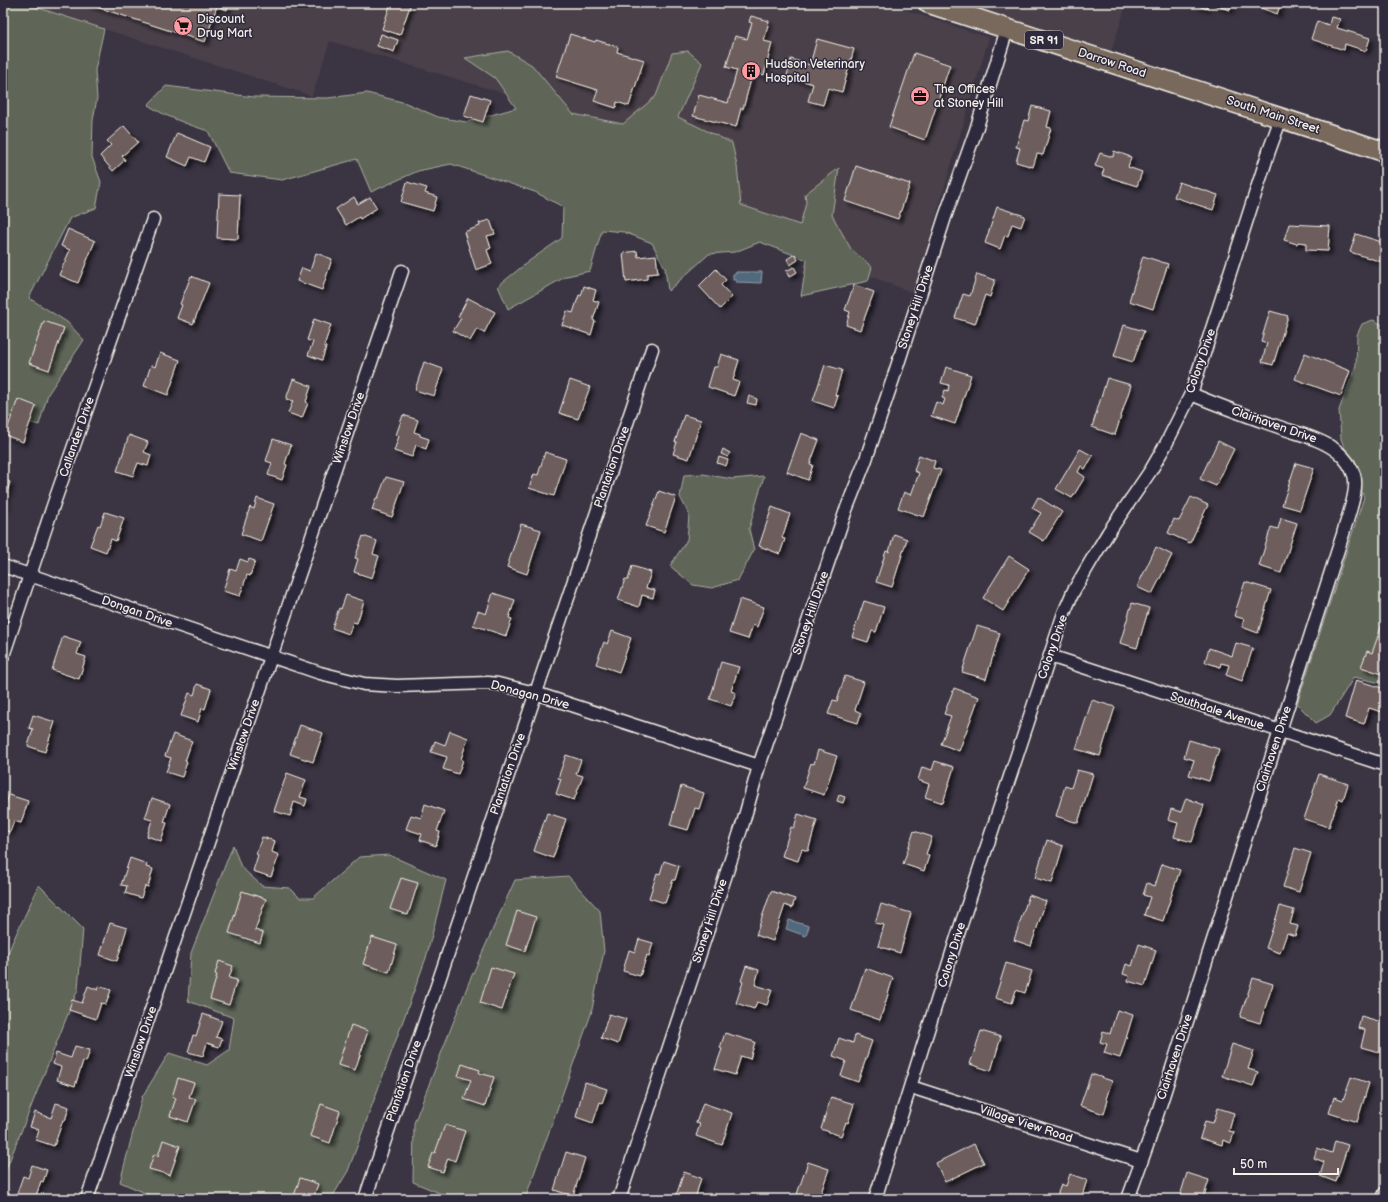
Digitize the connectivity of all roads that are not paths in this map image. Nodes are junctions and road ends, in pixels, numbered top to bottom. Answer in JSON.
{"nodes":[{"id":1,"x":928,"y":3,"type":"edge"},
{"id":2,"x":1007,"y":29,"type":"junction"},
{"id":3,"x":1160,"y":78,"type":"joint"},
{"id":4,"x":1281,"y":118,"type":"junction"},
{"id":5,"x":1384,"y":149,"type":"edge"},
{"id":6,"x":153,"y":219,"type":"dead end"},
{"id":7,"x":402,"y":271,"type":"dead end"},
{"id":8,"x":652,"y":349,"type":"dead end"},
{"id":9,"x":1191,"y":394,"type":"junction"},
{"id":10,"x":3,"y":566,"type":"edge"},
{"id":11,"x":31,"y":575,"type":"junction"},
{"id":12,"x":3,"y":656,"type":"edge"},
{"id":13,"x":1050,"y":656,"type":"junction"},
{"id":14,"x":272,"y":657,"type":"junction"},
{"id":15,"x":535,"y":694,"type":"junction"},
{"id":16,"x":1280,"y":732,"type":"junction"},
{"id":17,"x":1385,"y":765,"type":"edge"},
{"id":18,"x":759,"y":766,"type":"junction"},
{"id":19,"x":911,"y":1087,"type":"junction"},
{"id":20,"x":1141,"y":1161,"type":"junction"},
{"id":21,"x":1385,"y":1193,"type":"edge"},
{"id":22,"x":87,"y":1199,"type":"edge"},
{"id":23,"x":365,"y":1199,"type":"edge"},
{"id":24,"x":619,"y":1199,"type":"edge"},
{"id":25,"x":875,"y":1199,"type":"edge"},
{"id":26,"x":1128,"y":1199,"type":"edge"},
{"id":27,"x":1383,"y":1199,"type":"edge"}],
"edges":[{"from":1,"to":2,"type":"main road","name":"Darrow Road","number":"SR 91"},
{"from":2,"to":3,"type":"main road","name":"Darrow Road","number":"SR 91"},
{"from":2,"to":18,"type":"street","name":"Stoney Hill Drive"},
{"from":3,"to":4,"type":"main road","name":"South Main Street","number":"SR 91"},
{"from":4,"to":5,"type":"main road","name":"South Main Street","number":"SR 91"},
{"from":4,"to":9,"type":"street","name":"Colony Drive"},
{"from":6,"to":11,"type":"street","name":"Callander Drive"},
{"from":7,"to":14,"type":"street","name":"Winslow Drive"},
{"from":8,"to":15,"type":"street","name":"Plantation Drive"},
{"from":9,"to":13,"type":"street","name":"Colony Drive"},
{"from":9,"to":16,"type":"street","name":"Clairhaven Drive"},
{"from":10,"to":11,"type":"street","name":"Dongan Drive"},
{"from":11,"to":12,"type":"street","name":"Callander Drive"},
{"from":11,"to":14,"type":"street","name":"Dongan Drive"},
{"from":13,"to":16,"type":"street","name":"Southdale Avenue"},
{"from":13,"to":19,"type":"street","name":"Colony Drive"},
{"from":14,"to":15,"type":"street","name":"Donagan Drive"},
{"from":14,"to":22,"type":"street","name":"Winslow Drive"},
{"from":15,"to":18,"type":"street","name":"Donagan Drive"},
{"from":15,"to":23,"type":"street","name":"Plantation Drive"},
{"from":16,"to":17,"type":"street","name":"Southdale Avenue"},
{"from":16,"to":20,"type":"street","name":"Clairhaven Drive"},
{"from":18,"to":24,"type":"street","name":"Stoney Hill Drive"},
{"from":19,"to":20,"type":"street","name":"Village View Road"},
{"from":19,"to":25,"type":"street","name":"Colony Drive"},
{"from":20,"to":26,"type":"street","name":"Clairhaven Drive"},
{"from":21,"to":27,"type":"street"}]}
